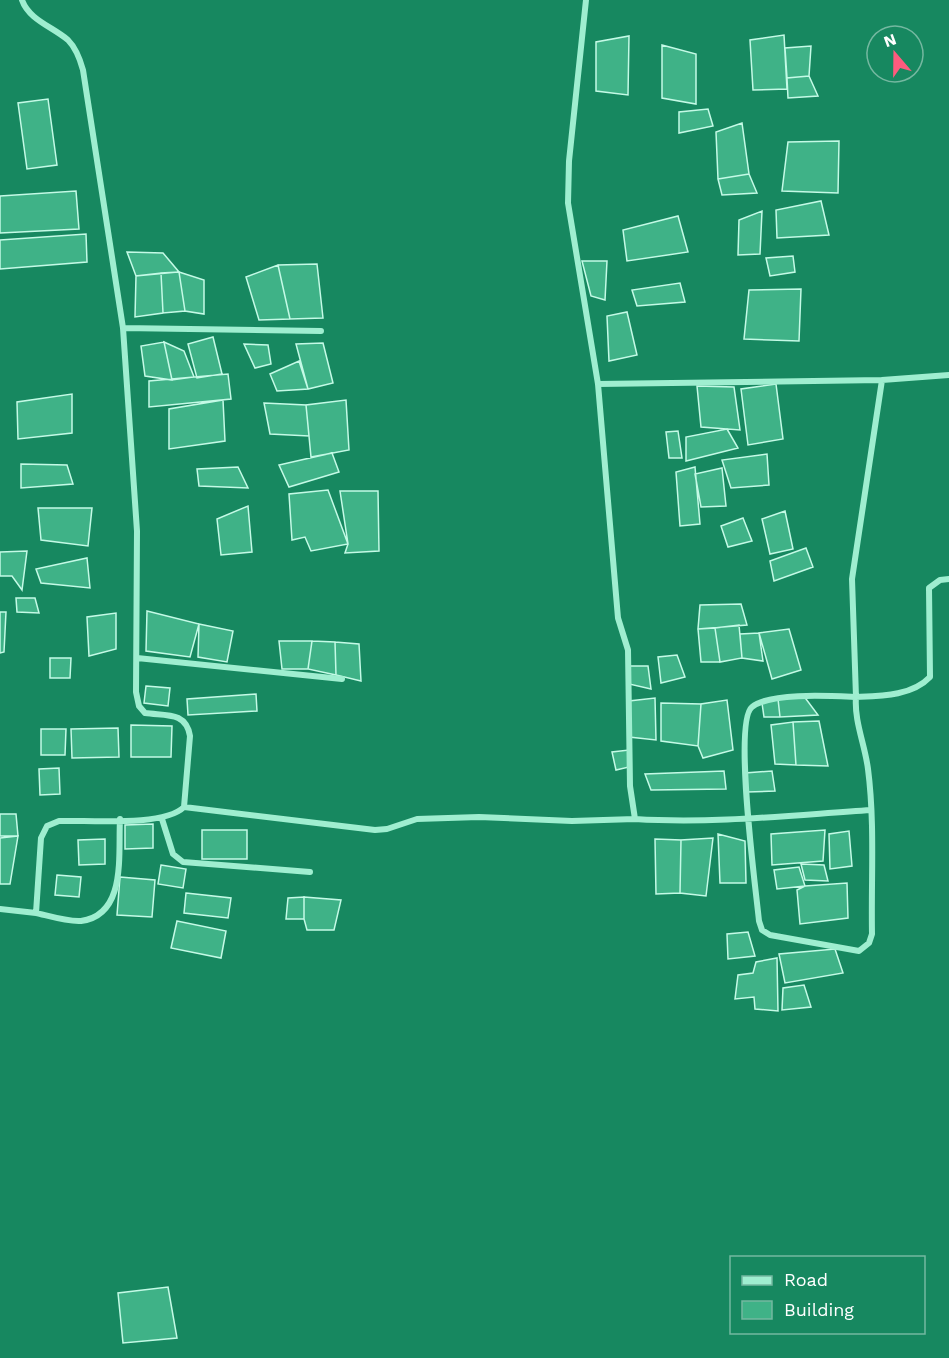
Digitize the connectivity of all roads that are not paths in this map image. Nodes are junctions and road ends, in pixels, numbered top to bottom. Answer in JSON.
{"nodes":[{"id":1,"x":22,"y":0,"type":"edge"},
{"id":2,"x":586,"y":0,"type":"edge"},
{"id":3,"x":123,"y":328,"type":"junction"},
{"id":4,"x":321,"y":331,"type":"dead end"},
{"id":5,"x":949,"y":375,"type":"edge"},
{"id":6,"x":882,"y":380,"type":"junction"},
{"id":7,"x":598,"y":384,"type":"junction"},
{"id":8,"x":949,"y":579,"type":"edge"},
{"id":9,"x":137,"y":658,"type":"junction"},
{"id":10,"x":342,"y":679,"type":"dead end"},
{"id":11,"x":856,"y":697,"type":"junction"},
{"id":12,"x":184,"y":807,"type":"junction"},
{"id":13,"x":871,"y":810,"type":"junction"},
{"id":14,"x":748,"y":818,"type":"junction"},
{"id":15,"x":120,"y":819,"type":"junction"},
{"id":16,"x":162,"y":819,"type":"junction"},
{"id":17,"x":634,"y":819,"type":"junction"},
{"id":18,"x":310,"y":872,"type":"dead end"},
{"id":19,"x":0,"y":909,"type":"edge"},
{"id":20,"x":36,"y":913,"type":"junction"}],
"edges":[{"from":1,"to":3,"type":"street"},
{"from":2,"to":7,"type":"street"},
{"from":3,"to":4,"type":"street"},
{"from":3,"to":9,"type":"street"},
{"from":5,"to":6,"type":"street"},
{"from":6,"to":7,"type":"street"},
{"from":6,"to":11,"type":"street"},
{"from":7,"to":17,"type":"street"},
{"from":8,"to":11,"type":"street"},
{"from":9,"to":10,"type":"street"},
{"from":9,"to":12,"type":"street"},
{"from":11,"to":13,"type":"street"},
{"from":11,"to":14,"type":"street"},
{"from":12,"to":16,"type":"street"},
{"from":12,"to":17,"type":"street"},
{"from":13,"to":14,"type":"street"},
{"from":13,"to":14,"type":"street"},
{"from":14,"to":17,"type":"street"},
{"from":15,"to":16,"type":"street"},
{"from":15,"to":20,"type":"street"},
{"from":15,"to":20,"type":"street"},
{"from":16,"to":18,"type":"street"},
{"from":19,"to":20,"type":"street"}]}
